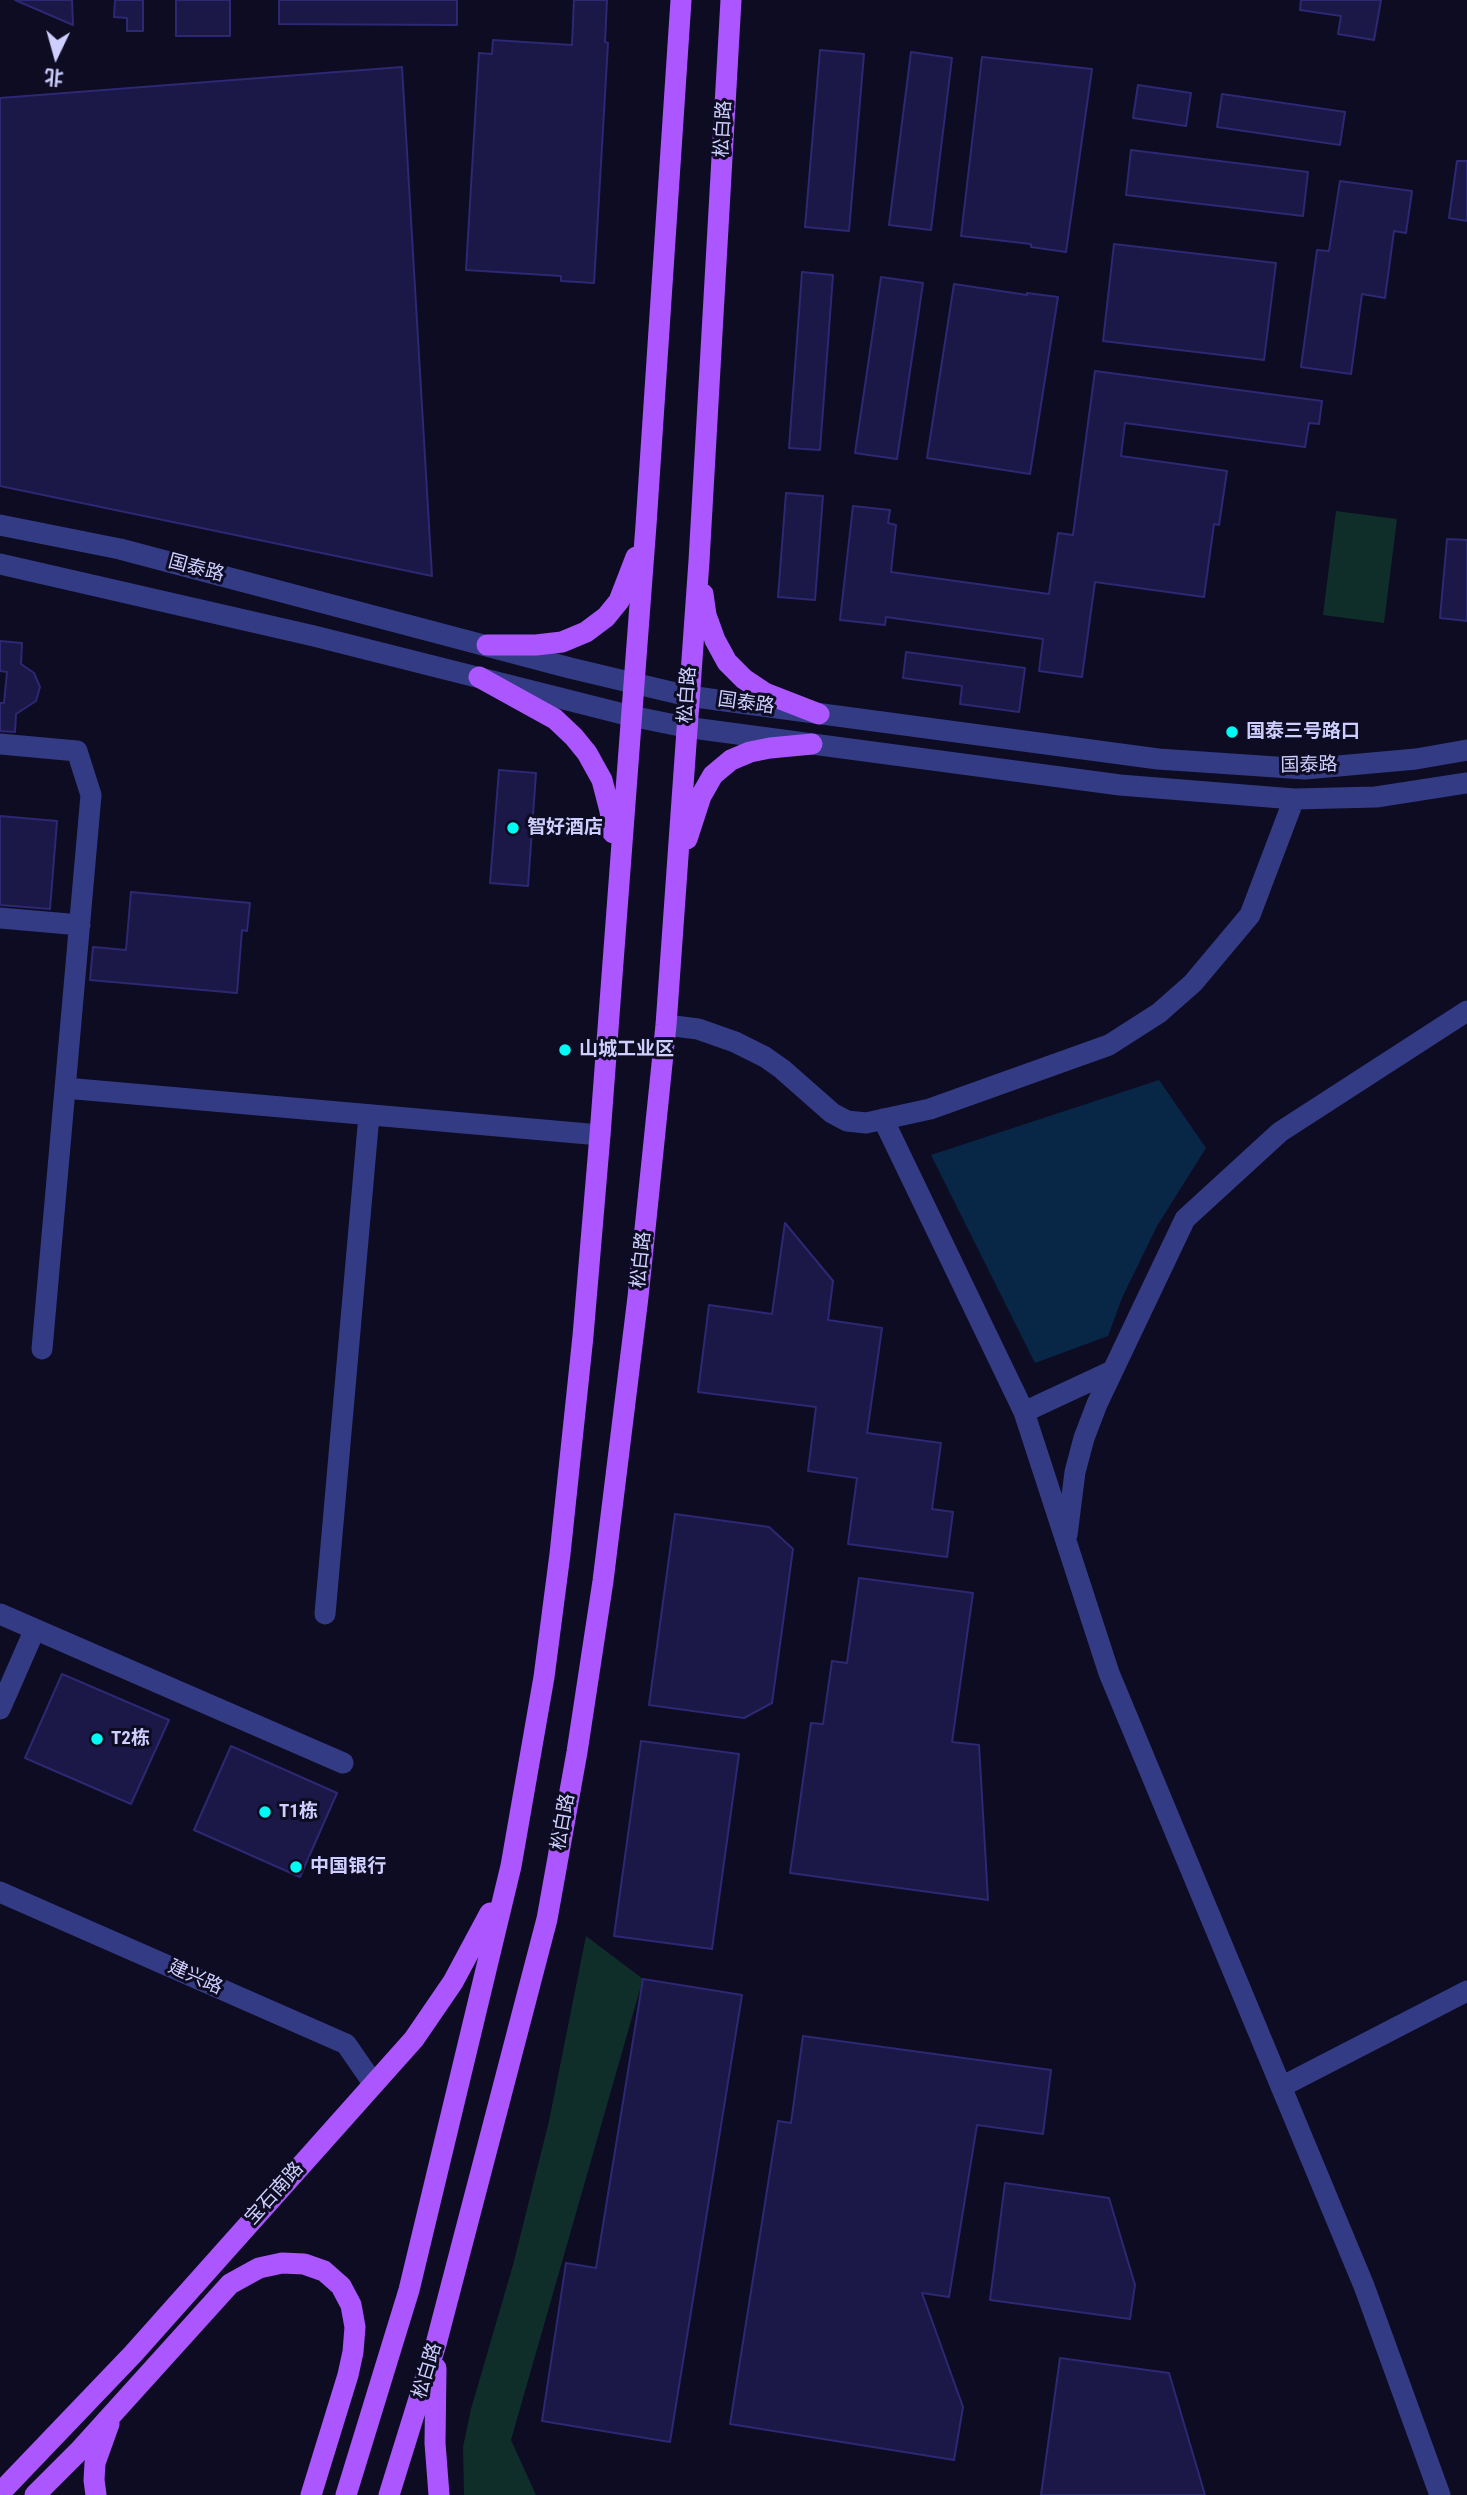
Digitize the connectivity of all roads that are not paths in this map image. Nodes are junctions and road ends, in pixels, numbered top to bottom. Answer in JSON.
{"nodes":[{"id":1,"x":681,"y":0,"type":"edge"},
{"id":2,"x":731,"y":0,"type":"edge"},
{"id":3,"x":0,"y":525,"type":"edge"},
{"id":4,"x":646,"y":525,"type":"junction"},
{"id":5,"x":699,"y":561,"type":"junction"},
{"id":6,"x":0,"y":564,"type":"edge"},
{"id":7,"x":487,"y":645,"type":"junction"},
{"id":8,"x":479,"y":677,"type":"junction"},
{"id":9,"x":634,"y":684,"type":"junction"},
{"id":10,"x":688,"y":696,"type":"junction"},
{"id":11,"x":819,"y":714,"type":"junction"},
{"id":12,"x":631,"y":716,"type":"junction"},
{"id":13,"x":685,"y":727,"type":"junction"},
{"id":14,"x":0,"y":744,"type":"edge"},
{"id":15,"x":812,"y":744,"type":"junction"},
{"id":16,"x":1467,"y":750,"type":"edge"},
{"id":17,"x":1467,"y":783,"type":"edge"},
{"id":18,"x":1294,"y":799,"type":"junction"},
{"id":19,"x":618,"y":884,"type":"junction"},
{"id":20,"x":673,"y":910,"type":"junction"},
{"id":21,"x":0,"y":918,"type":"edge"},
{"id":22,"x":80,"y":925,"type":"junction"},
{"id":23,"x":1467,"y":1011,"type":"edge"},
{"id":24,"x":666,"y":1025,"type":"junction"},
{"id":25,"x":65,"y":1088,"type":"junction"},
{"id":26,"x":369,"y":1115,"type":"junction"},
{"id":27,"x":883,"y":1119,"type":"junction"},
{"id":28,"x":600,"y":1135,"type":"junction"},
{"id":29,"x":42,"y":1349,"type":"dead end"},
{"id":30,"x":1112,"y":1371,"type":"junction"},
{"id":31,"x":1024,"y":1412,"type":"junction"},
{"id":32,"x":1066,"y":1544,"type":"junction"},
{"id":33,"x":0,"y":1614,"type":"edge"},
{"id":34,"x":325,"y":1614,"type":"dead end"},
{"id":35,"x":36,"y":1629,"type":"junction"},
{"id":36,"x":0,"y":1709,"type":"edge"},
{"id":37,"x":343,"y":1763,"type":"dead end"},
{"id":38,"x":511,"y":1866,"type":"junction"},
{"id":39,"x":0,"y":1892,"type":"edge"},
{"id":40,"x":1467,"y":1991,"type":"edge"},
{"id":41,"x":373,"y":2083,"type":"junction"},
{"id":42,"x":1281,"y":2087,"type":"junction"},
{"id":43,"x":436,"y":2344,"type":"junction"},
{"id":44,"x":135,"y":2389,"type":"junction"},
{"id":45,"x":0,"y":2493,"type":"edge"},
{"id":46,"x":35,"y":2495,"type":"edge"},
{"id":47,"x":96,"y":2495,"type":"edge"},
{"id":48,"x":311,"y":2495,"type":"edge"},
{"id":49,"x":346,"y":2495,"type":"edge"},
{"id":50,"x":389,"y":2495,"type":"edge"},
{"id":51,"x":439,"y":2495,"type":"edge"},
{"id":52,"x":1440,"y":2495,"type":"edge"}],
"edges":[{"from":1,"to":4,"type":"main road"},
{"from":2,"to":5,"type":"main road","name":"松白路"},
{"from":3,"to":7,"type":"street","name":"国泰路"},
{"from":4,"to":7,"type":"main road"},
{"from":4,"to":9,"type":"main road"},
{"from":5,"to":10,"type":"main road","name":"松白路"},
{"from":5,"to":11,"type":"main road"},
{"from":6,"to":8,"type":"street","name":"国泰路"},
{"from":7,"to":9,"type":"street","name":"国泰路"},
{"from":8,"to":12,"type":"street","name":"国泰路"},
{"from":8,"to":19,"type":"main road"},
{"from":9,"to":10,"type":"street","name":"国泰路"},
{"from":9,"to":12,"type":"main road"},
{"from":10,"to":11,"type":"street","name":"国泰路"},
{"from":10,"to":13,"type":"main road","name":"松白路"},
{"from":11,"to":16,"type":"street","name":"国泰路"},
{"from":12,"to":13,"type":"street","name":"国泰路"},
{"from":12,"to":19,"type":"main road"},
{"from":13,"to":15,"type":"street","name":"国泰路"},
{"from":13,"to":20,"type":"main road","name":"松白路"},
{"from":14,"to":22,"type":"street"},
{"from":15,"to":18,"type":"street","name":"国泰路"},
{"from":15,"to":20,"type":"main road"},
{"from":17,"to":18,"type":"street","name":"国泰路"},
{"from":18,"to":27,"type":"street"},
{"from":19,"to":28,"type":"main road"},
{"from":20,"to":24,"type":"main road","name":"松白路"},
{"from":21,"to":22,"type":"street"},
{"from":22,"to":25,"type":"street"},
{"from":23,"to":30,"type":"street"},
{"from":24,"to":27,"type":"street"},
{"from":24,"to":43,"type":"main road","name":"松白路"},
{"from":25,"to":26,"type":"street"},
{"from":25,"to":29,"type":"street"},
{"from":26,"to":28,"type":"street"},
{"from":26,"to":34,"type":"street"},
{"from":27,"to":31,"type":"street"},
{"from":28,"to":38,"type":"main road"},
{"from":30,"to":31,"type":"street"},
{"from":30,"to":32,"type":"street"},
{"from":31,"to":32,"type":"street"},
{"from":32,"to":42,"type":"street"},
{"from":33,"to":35,"type":"street"},
{"from":35,"to":36,"type":"street"},
{"from":35,"to":37,"type":"street"},
{"from":38,"to":41,"type":"main road","name":"宝石南路"},
{"from":38,"to":49,"type":"main road"},
{"from":39,"to":41,"type":"street","name":"建兴路"},
{"from":40,"to":42,"type":"street"},
{"from":41,"to":45,"type":"main road","name":"宝石南路"},
{"from":42,"to":52,"type":"street"},
{"from":43,"to":50,"type":"main road","name":"松白路"},
{"from":43,"to":51,"type":"main road"},
{"from":44,"to":46,"type":"main road"},
{"from":44,"to":47,"type":"main road"},
{"from":44,"to":48,"type":"main road"}]}
